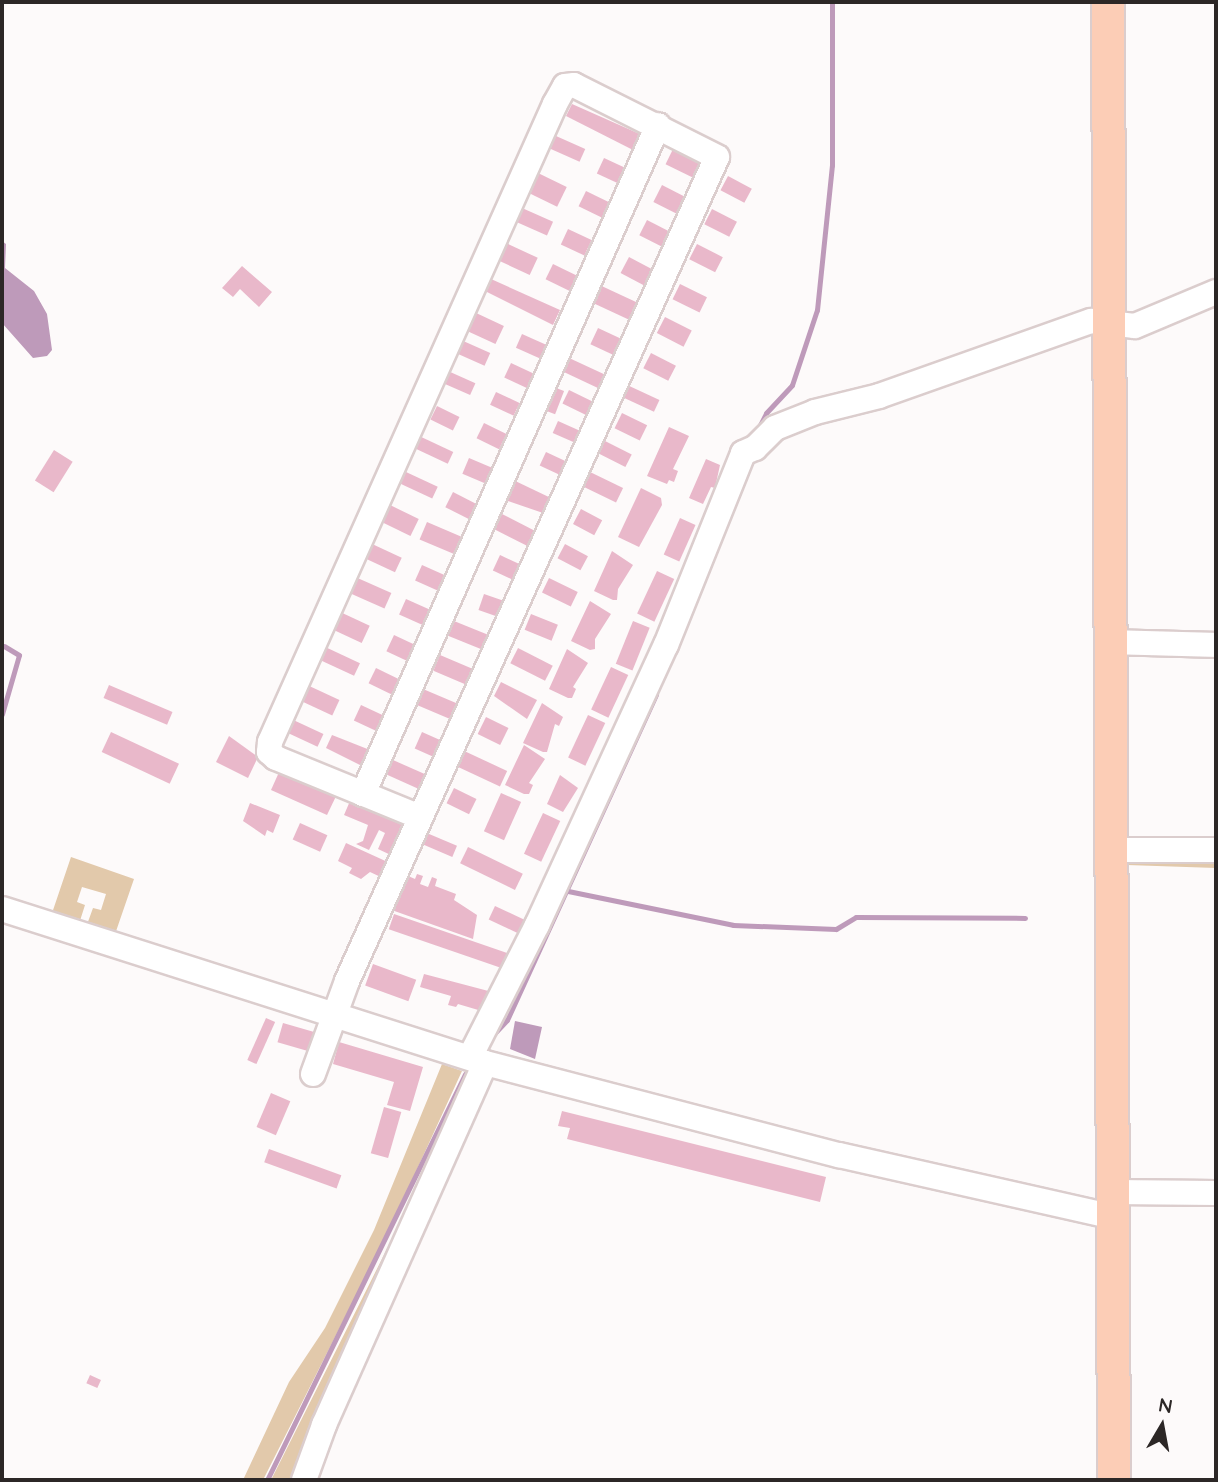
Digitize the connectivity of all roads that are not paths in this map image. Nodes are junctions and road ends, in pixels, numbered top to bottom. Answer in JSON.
{"nodes":[{"id":1,"x":1108,"y":2,"type":"edge"},
{"id":2,"x":658,"y":125,"type":"junction"},
{"id":3,"x":1216,"y":292,"type":"edge"},
{"id":4,"x":1108,"y":321,"type":"junction"},
{"id":5,"x":1111,"y":642,"type":"junction"},
{"id":6,"x":1216,"y":645,"type":"edge"},
{"id":7,"x":363,"y":794,"type":"junction"},
{"id":8,"x":420,"y":817,"type":"junction"},
{"id":9,"x":1112,"y":850,"type":"junction"},
{"id":10,"x":1216,"y":850,"type":"edge"},
{"id":11,"x":2,"y":909,"type":"edge"},
{"id":12,"x":333,"y":1016,"type":"junction"},
{"id":13,"x":477,"y":1060,"type":"junction"},
{"id":14,"x":313,"y":1074,"type":"dead end"},
{"id":15,"x":1216,"y":1193,"type":"edge"},
{"id":16,"x":1114,"y":1205,"type":"junction"},
{"id":17,"x":304,"y":1480,"type":"edge"},
{"id":18,"x":1114,"y":1480,"type":"edge"}],
"edges":[{"from":1,"to":4,"type":"main road"},
{"from":2,"to":7,"type":"street"},
{"from":2,"to":7,"type":"street"},
{"from":2,"to":8,"type":"street"},
{"from":3,"to":4,"type":"street"},
{"from":4,"to":5,"type":"main road"},
{"from":4,"to":13,"type":"street"},
{"from":5,"to":6,"type":"street"},
{"from":5,"to":9,"type":"main road"},
{"from":7,"to":8,"type":"street"},
{"from":8,"to":12,"type":"street"},
{"from":9,"to":10,"type":"street"},
{"from":9,"to":16,"type":"main road"},
{"from":11,"to":12,"type":"street"},
{"from":12,"to":13,"type":"street"},
{"from":12,"to":14,"type":"street"},
{"from":13,"to":16,"type":"street"},
{"from":13,"to":17,"type":"street"},
{"from":15,"to":16,"type":"street"},
{"from":16,"to":18,"type":"main road"}]}
